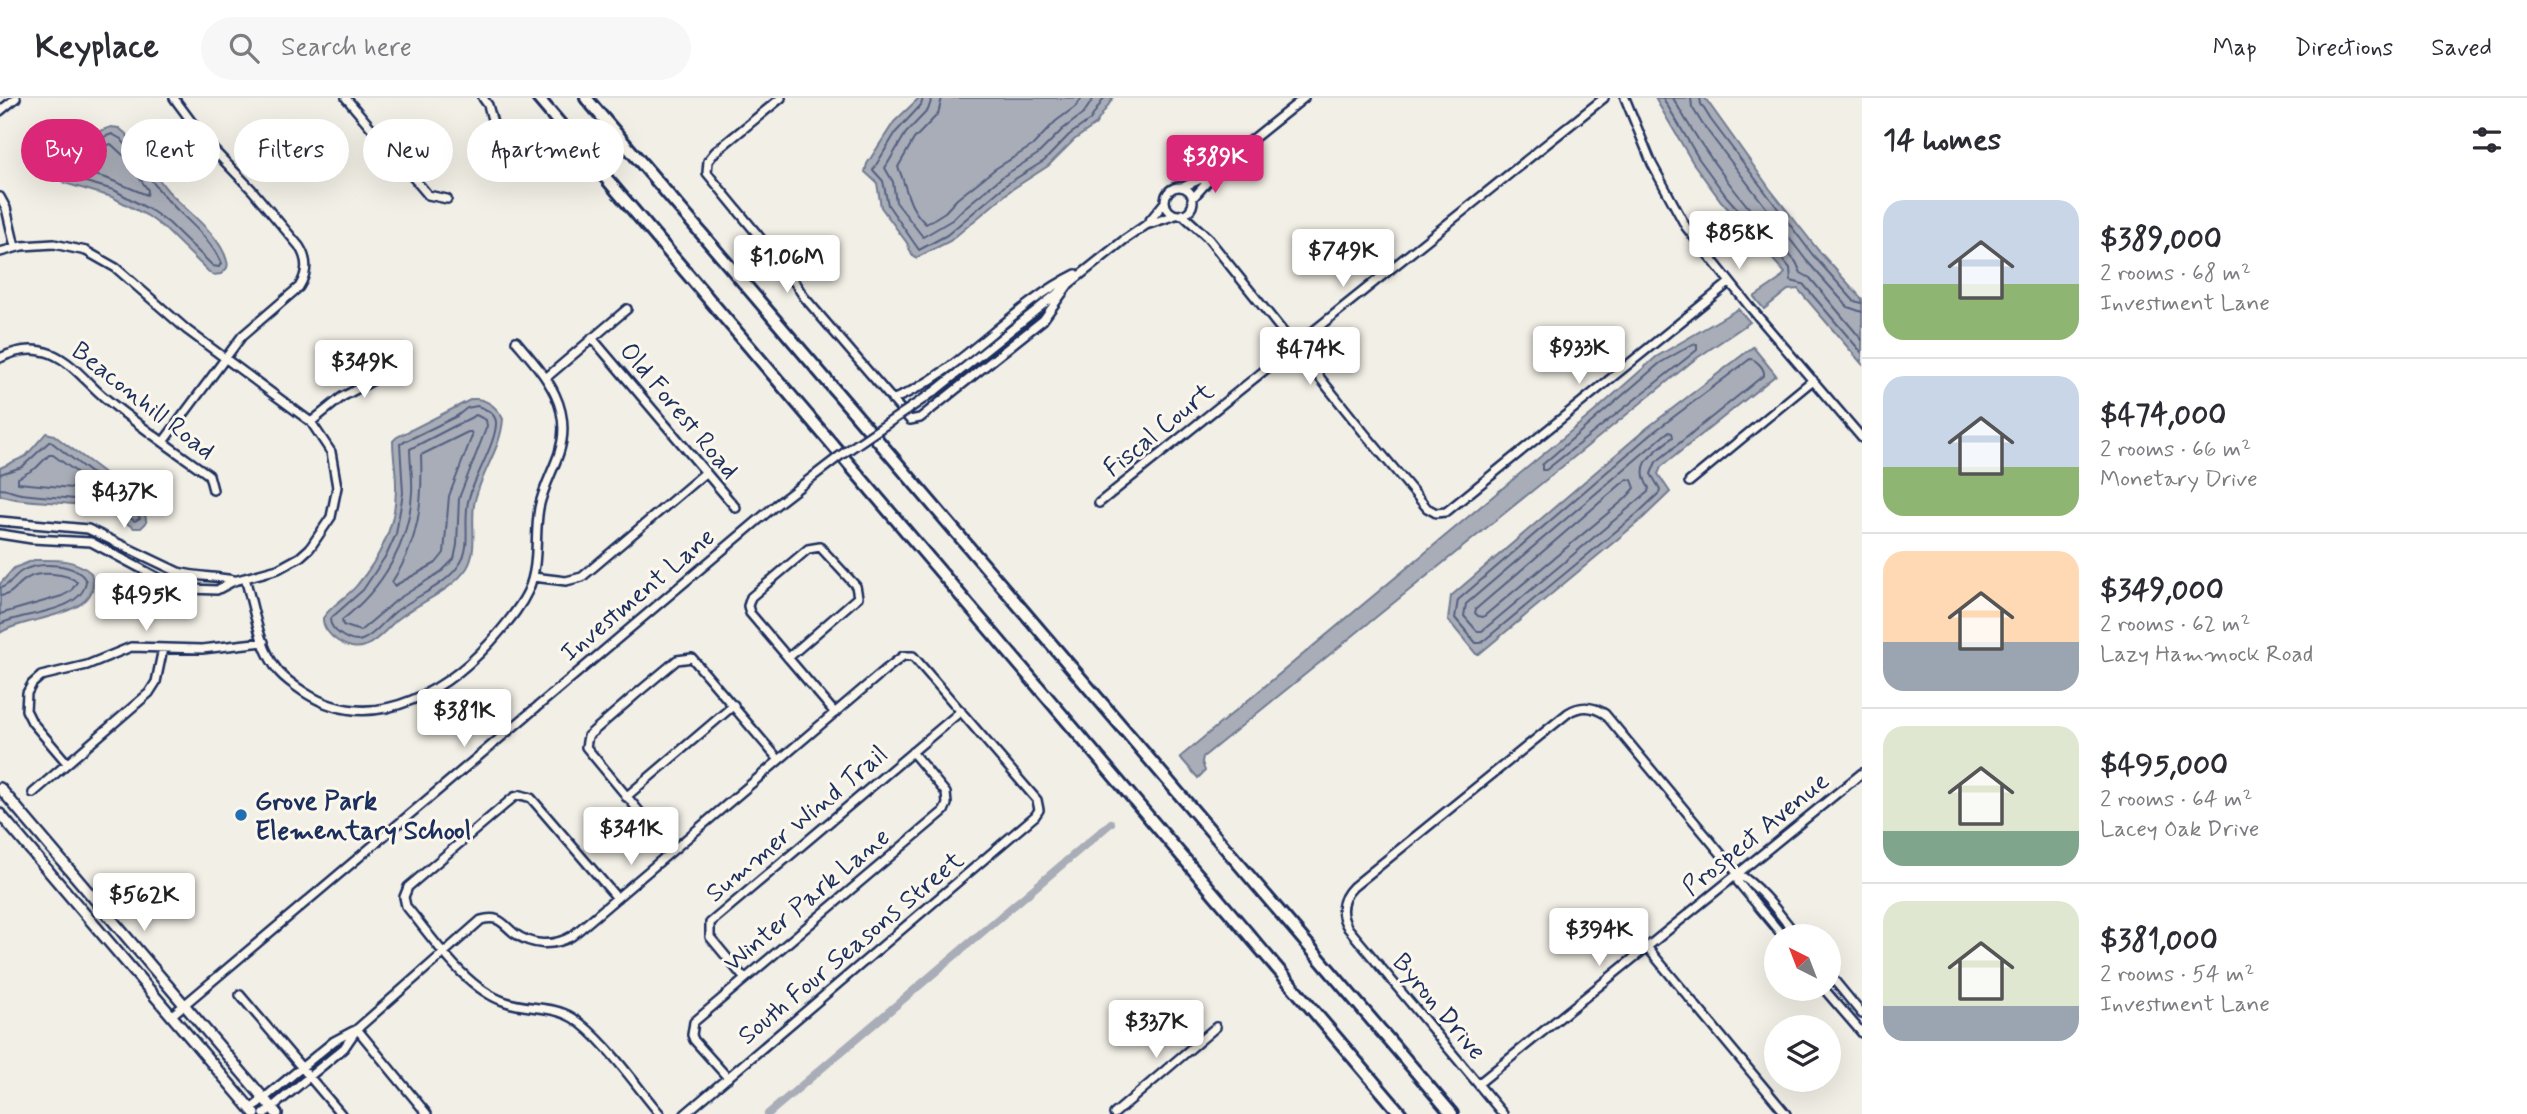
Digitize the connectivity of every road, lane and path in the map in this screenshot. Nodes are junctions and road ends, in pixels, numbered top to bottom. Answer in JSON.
{"nodes":[{"id":1,"x":16,"y":98,"type":"edge"},
{"id":2,"x":174,"y":98,"type":"edge"},
{"id":3,"x":346,"y":98,"type":"edge"},
{"id":4,"x":483,"y":98,"type":"edge"},
{"id":5,"x":538,"y":98,"type":"edge"},
{"id":6,"x":586,"y":98,"type":"edge"},
{"id":7,"x":781,"y":98,"type":"edge"},
{"id":8,"x":1304,"y":98,"type":"edge"},
{"id":9,"x":1604,"y":98,"type":"edge"},
{"id":10,"x":1625,"y":98,"type":"edge"},
{"id":11,"x":0,"y":111,"type":"edge"},
{"id":12,"x":492,"y":119,"type":"edge"},
{"id":13,"x":1214,"y":173,"type":"junction"},
{"id":14,"x":1183,"y":187,"type":"junction"},
{"id":15,"x":0,"y":197,"type":"edge"},
{"id":16,"x":447,"y":199,"type":"dead end"},
{"id":17,"x":1165,"y":202,"type":"junction"},
{"id":18,"x":1192,"y":202,"type":"junction"},
{"id":19,"x":1179,"y":214,"type":"junction"},
{"id":20,"x":1146,"y":225,"type":"junction"},
{"id":21,"x":1196,"y":226,"type":"junction"},
{"id":22,"x":15,"y":247,"type":"junction"},
{"id":23,"x":0,"y":252,"type":"edge"},
{"id":24,"x":1089,"y":268,"type":"junction"},
{"id":25,"x":1730,"y":282,"type":"junction"},
{"id":26,"x":1069,"y":284,"type":"junction"},
{"id":27,"x":627,"y":309,"type":"dead end"},
{"id":28,"x":592,"y":338,"type":"junction"},
{"id":29,"x":516,"y":341,"type":"dead end"},
{"id":30,"x":1296,"y":345,"type":"junction"},
{"id":31,"x":0,"y":358,"type":"edge"},
{"id":32,"x":225,"y":358,"type":"junction"},
{"id":33,"x":390,"y":361,"type":"dead end"},
{"id":34,"x":547,"y":377,"type":"junction"},
{"id":35,"x":1813,"y":380,"type":"junction"},
{"id":36,"x":892,"y":400,"type":"junction"},
{"id":37,"x":311,"y":422,"type":"junction"},
{"id":38,"x":1862,"y":438,"type":"edge"},
{"id":39,"x":163,"y":442,"type":"junction"},
{"id":40,"x":706,"y":472,"type":"junction"},
{"id":41,"x":1689,"y":482,"type":"dead end"},
{"id":42,"x":213,"y":490,"type":"dead end"},
{"id":43,"x":1099,"y":503,"type":"dead end"},
{"id":44,"x":736,"y":508,"type":"dead end"},
{"id":45,"x":1,"y":526,"type":"edge"},
{"id":46,"x":245,"y":578,"type":"junction"},
{"id":47,"x":533,"y":578,"type":"junction"},
{"id":48,"x":234,"y":581,"type":"junction"},
{"id":49,"x":264,"y":642,"type":"junction"},
{"id":50,"x":163,"y":648,"type":"junction"},
{"id":51,"x":788,"y":658,"type":"junction"},
{"id":52,"x":734,"y":705,"type":"junction"},
{"id":53,"x":961,"y":711,"type":"junction"},
{"id":54,"x":835,"y":713,"type":"junction"},
{"id":55,"x":912,"y":752,"type":"junction"},
{"id":56,"x":779,"y":760,"type":"junction"},
{"id":57,"x":66,"y":763,"type":"junction"},
{"id":58,"x":1862,"y":773,"type":"edge"},
{"id":59,"x":0,"y":788,"type":"edge"},
{"id":60,"x":33,"y":793,"type":"dead end"},
{"id":61,"x":626,"y":797,"type":"junction"},
{"id":62,"x":0,"y":814,"type":"edge"},
{"id":63,"x":672,"y":851,"type":"junction"},
{"id":64,"x":1737,"y":873,"type":"junction"},
{"id":65,"x":617,"y":898,"type":"junction"},
{"id":66,"x":1773,"y":924,"type":"edge"},
{"id":67,"x":1787,"y":924,"type":"edge"},
{"id":68,"x":1647,"y":947,"type":"junction"},
{"id":69,"x":444,"y":952,"type":"junction"},
{"id":70,"x":744,"y":978,"type":"junction"},
{"id":71,"x":1841,"y":989,"type":"edge"},
{"id":72,"x":240,"y":995,"type":"dead end"},
{"id":73,"x":1834,"y":1001,"type":"edge"},
{"id":74,"x":185,"y":1004,"type":"junction"},
{"id":75,"x":1862,"y":1014,"type":"edge"},
{"id":76,"x":171,"y":1016,"type":"junction"},
{"id":77,"x":1216,"y":1027,"type":"dead end"},
{"id":78,"x":357,"y":1030,"type":"junction"},
{"id":79,"x":1862,"y":1033,"type":"edge"},
{"id":80,"x":302,"y":1068,"type":"junction"},
{"id":81,"x":309,"y":1076,"type":"junction"},
{"id":82,"x":728,"y":1078,"type":"junction"},
{"id":83,"x":1478,"y":1084,"type":"junction"},
{"id":84,"x":264,"y":1099,"type":"junction"},
{"id":85,"x":253,"y":1112,"type":"edge"},
{"id":86,"x":271,"y":1112,"type":"edge"},
{"id":87,"x":341,"y":1114,"type":"edge"},
{"id":88,"x":427,"y":1114,"type":"edge"},
{"id":89,"x":660,"y":1114,"type":"edge"},
{"id":90,"x":685,"y":1114,"type":"edge"},
{"id":91,"x":1114,"y":1114,"type":"edge"},
{"id":92,"x":1401,"y":1114,"type":"edge"},
{"id":93,"x":1452,"y":1114,"type":"edge"},
{"id":94,"x":1503,"y":1114,"type":"edge"},
{"id":95,"x":1786,"y":1114,"type":"edge"}],
"edges":[{"from":1,"to":11,"type":"street"},
{"from":2,"to":32,"type":"street"},
{"from":3,"to":16,"type":"street"},
{"from":4,"to":12,"type":"street"},
{"from":5,"to":92,"type":"highway"},
{"from":6,"to":93,"type":"highway"},
{"from":7,"to":36,"type":"street"},
{"from":8,"to":13,"type":"street"},
{"from":9,"to":30,"type":"street","name":"Fiscal Court"},
{"from":10,"to":25,"type":"street"},
{"from":13,"to":14,"type":"street"},
{"from":13,"to":18,"type":"street"},
{"from":14,"to":17,"type":"street"},
{"from":14,"to":18,"type":"street"},
{"from":15,"to":22,"type":"street"},
{"from":17,"to":19,"type":"street"},
{"from":17,"to":20,"type":"street","name":"Investment Lane"},
{"from":18,"to":19,"type":"street"},
{"from":18,"to":21,"type":"street"},
{"from":19,"to":20,"type":"street","name":"Investment Lane"},
{"from":19,"to":21,"type":"street"},
{"from":20,"to":24,"type":"street","name":"Investment Lane"},
{"from":21,"to":30,"type":"street"},
{"from":22,"to":23,"type":"street"},
{"from":22,"to":32,"type":"street"},
{"from":24,"to":26,"type":"street","name":"Investment Lane"},
{"from":24,"to":36,"type":"street"},
{"from":25,"to":30,"type":"street"},
{"from":25,"to":35,"type":"street"},
{"from":26,"to":36,"type":"street"},
{"from":26,"to":74,"type":"street","name":"Investment Lane","bridge":true},
{"from":27,"to":28,"type":"street"},
{"from":28,"to":34,"type":"street"},
{"from":28,"to":40,"type":"street","name":"Old Forest Road"},
{"from":29,"to":34,"type":"street"},
{"from":30,"to":43,"type":"street","name":"Fiscal Court"},
{"from":31,"to":39,"type":"street","name":"Beaconhill Road"},
{"from":32,"to":37,"type":"street"},
{"from":32,"to":39,"type":"street"},
{"from":33,"to":37,"type":"street"},
{"from":34,"to":47,"type":"street"},
{"from":35,"to":38,"type":"street"},
{"from":35,"to":41,"type":"street"},
{"from":37,"to":46,"type":"street"},
{"from":39,"to":42,"type":"street","name":"Beaconhill Road"},
{"from":40,"to":44,"type":"street","name":"Old Forest Road"},
{"from":40,"to":47,"type":"street"},
{"from":45,"to":48,"type":"street"},
{"from":45,"to":48,"type":"street"},
{"from":46,"to":48,"type":"street"},
{"from":46,"to":49,"type":"street"},
{"from":47,"to":49,"type":"street"},
{"from":49,"to":50,"type":"street"},
{"from":50,"to":57,"type":"street"},
{"from":50,"to":57,"type":"street"},
{"from":51,"to":51,"type":"street"},
{"from":51,"to":54,"type":"street"},
{"from":52,"to":56,"type":"street"},
{"from":52,"to":61,"type":"street"},
{"from":52,"to":61,"type":"street"},
{"from":53,"to":54,"type":"street"},
{"from":53,"to":55,"type":"street","name":"Summer Wind Trail"},
{"from":53,"to":82,"type":"street","name":"South Four Seasons Street"},
{"from":54,"to":56,"type":"street"},
{"from":55,"to":70,"type":"street","name":"Summer Wind Trail"},
{"from":55,"to":70,"type":"street","name":"Winter Park Lane"},
{"from":56,"to":63,"type":"street"},
{"from":57,"to":60,"type":"street"},
{"from":58,"to":64,"type":"street","name":"Prospect Avenue"},
{"from":59,"to":74,"type":"main road"},
{"from":61,"to":63,"type":"street"},
{"from":62,"to":76,"type":"main road"},
{"from":63,"to":65,"type":"street"},
{"from":64,"to":66,"type":"street"},
{"from":64,"to":67,"type":"street"},
{"from":64,"to":68,"type":"street","name":"Prospect Avenue"},
{"from":64,"to":83,"type":"street","name":"Byron Drive"},
{"from":65,"to":69,"type":"street"},
{"from":65,"to":69,"type":"street"},
{"from":68,"to":83,"type":"street","name":"Prospect Avenue"},
{"from":68,"to":95,"type":"street"},
{"from":69,"to":78,"type":"street"},
{"from":69,"to":89,"type":"street"},
{"from":70,"to":82,"type":"street","name":"Winter Park Lane"},
{"from":71,"to":75,"type":"street"},
{"from":72,"to":80,"type":"street"},
{"from":73,"to":79,"type":"street"},
{"from":74,"to":76,"type":"street","name":"Investment Lane"},
{"from":74,"to":84,"type":"main road"},
{"from":76,"to":85,"type":"main road"},
{"from":77,"to":91,"type":"street"},
{"from":78,"to":80,"type":"street"},
{"from":78,"to":81,"type":"street"},
{"from":78,"to":88,"type":"street"},
{"from":80,"to":81,"type":"street"},
{"from":80,"to":84,"type":"street"},
{"from":81,"to":86,"type":"street"},
{"from":81,"to":87,"type":"street"},
{"from":82,"to":90,"type":"street","name":"South Four Seasons Street"},
{"from":83,"to":94,"type":"street","name":"Byron Drive"},
{"from":84,"to":85,"type":"street"},
{"from":84,"to":86,"type":"main road"}]}
